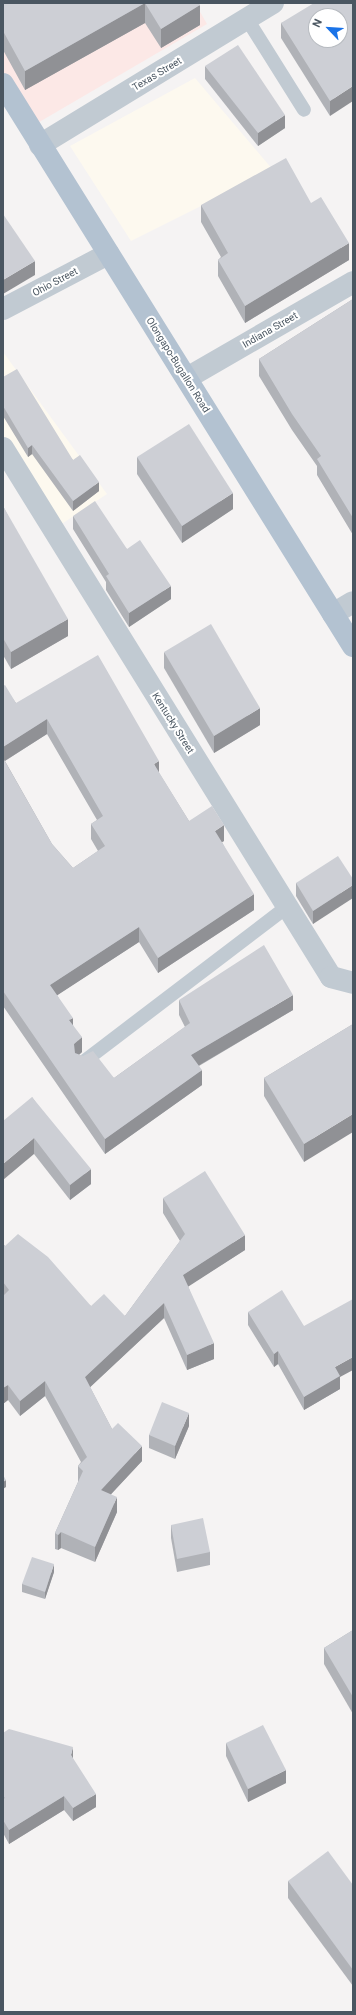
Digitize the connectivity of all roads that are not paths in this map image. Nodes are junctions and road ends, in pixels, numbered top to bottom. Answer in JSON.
{"nodes":[{"id":1,"x":273,"y":3,"type":"edge"},
{"id":2,"x":247,"y":19,"type":"junction"},
{"id":3,"x":3,"y":84,"type":"edge"},
{"id":4,"x":304,"y":110,"type":"dead end"},
{"id":5,"x":40,"y":145,"type":"junction"},
{"id":6,"x":108,"y":254,"type":"junction"},
{"id":7,"x":353,"y":282,"type":"edge"},
{"id":8,"x":3,"y":309,"type":"edge"},
{"id":9,"x":187,"y":378,"type":"junction"},
{"id":10,"x":3,"y":448,"type":"edge"},
{"id":11,"x":353,"y":602,"type":"edge"},
{"id":12,"x":333,"y":614,"type":"junction"},
{"id":13,"x":353,"y":646,"type":"edge"},
{"id":14,"x":287,"y":907,"type":"junction"},
{"id":15,"x":353,"y":983,"type":"edge"},
{"id":16,"x":82,"y":1063,"type":"edge"}],
"edges":[{"from":1,"to":2,"type":"street","name":"Texas Street"},
{"from":2,"to":4,"type":"lane"},
{"from":2,"to":5,"type":"street","name":"Texas Street"},
{"from":3,"to":5,"type":"main road","name":"Olongapo-Bugallon Road"},
{"from":5,"to":6,"type":"main road","name":"Olongapo-Bugallon Road"},
{"from":6,"to":8,"type":"street","name":"Ohio Street"},
{"from":6,"to":9,"type":"main road","name":"Olongapo-Bugallon Road"},
{"from":7,"to":9,"type":"street","name":"Indiana Street"},
{"from":9,"to":12,"type":"main road","name":"Olongapo-Bugallon Road"},
{"from":10,"to":14,"type":"street","name":"Kentucky Street"},
{"from":11,"to":12,"type":"street"},
{"from":12,"to":13,"type":"main road","name":"Olongapo-Bugallon Road"},
{"from":14,"to":15,"type":"street","name":"Kentucky Street"},
{"from":14,"to":16,"type":"lane"}]}
